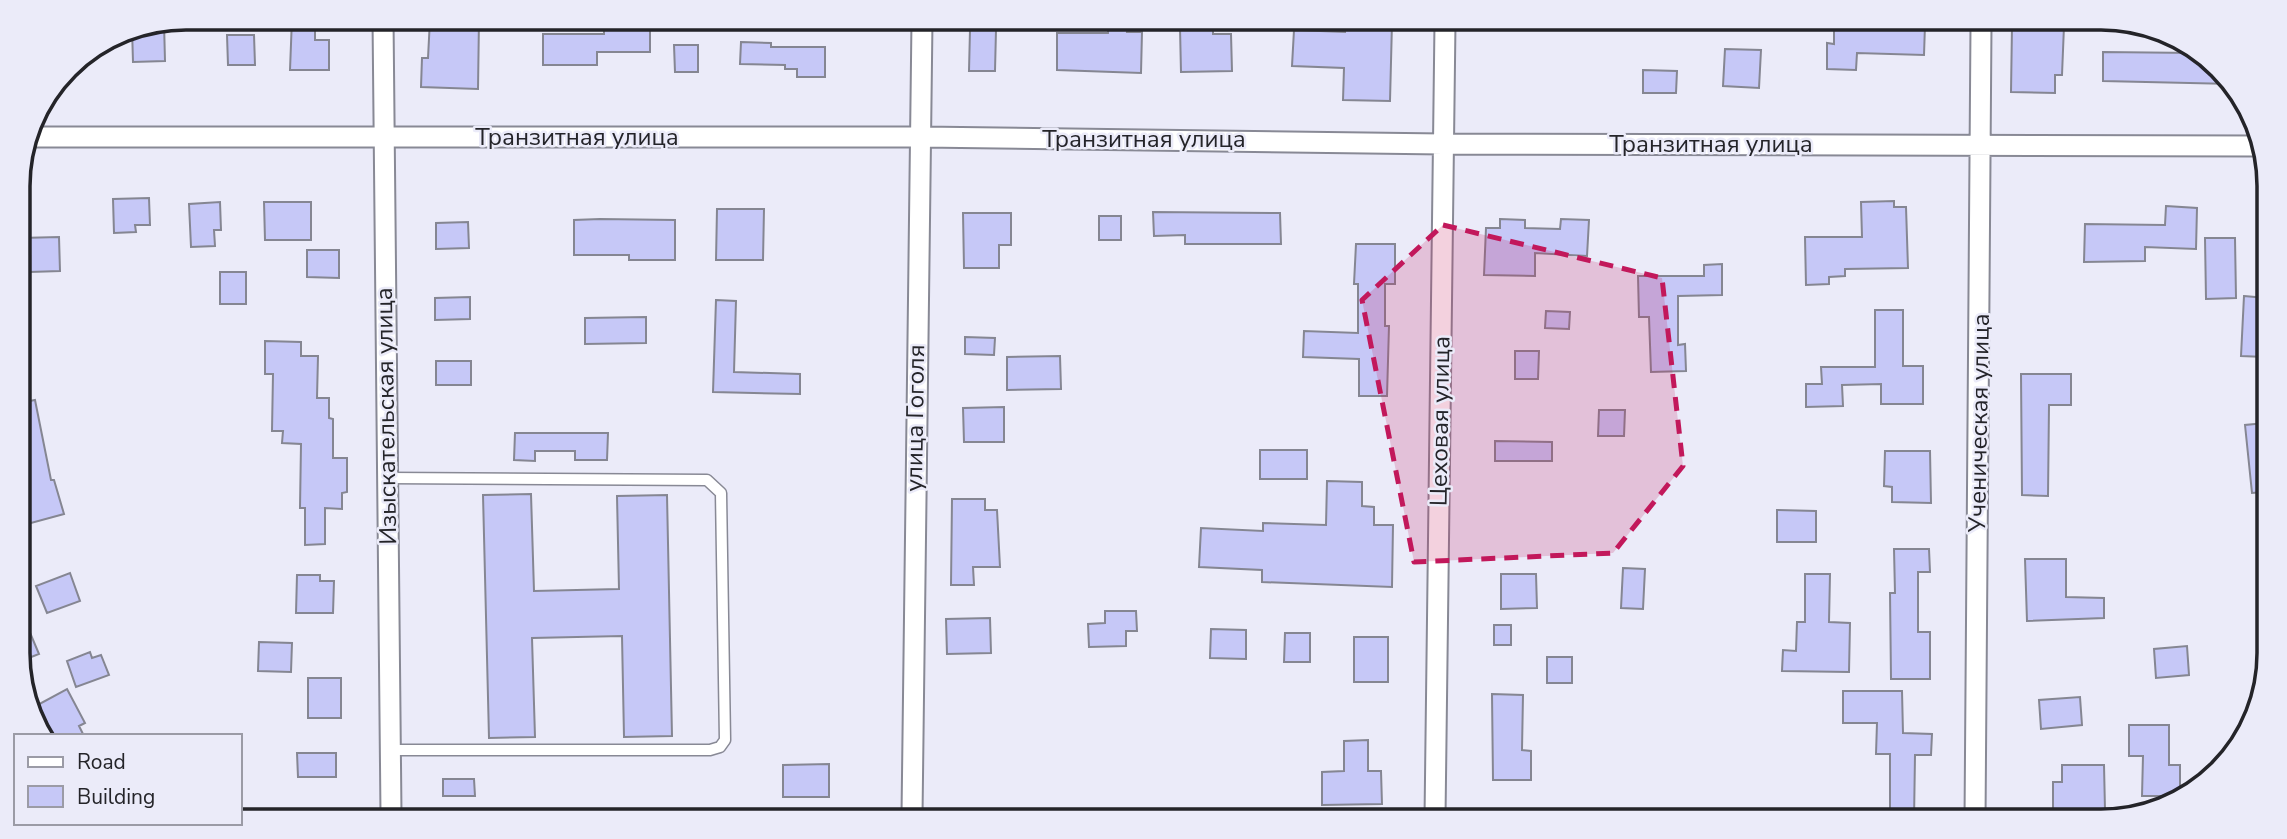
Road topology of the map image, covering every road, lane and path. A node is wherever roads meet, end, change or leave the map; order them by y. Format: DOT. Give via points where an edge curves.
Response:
graph roads {
  1 [pos="383,30"];
  2 [pos="922,30"];
  3 [pos="1445,30"];
  4 [pos="1981,30"];
  5 [pos="382,137"];
  6 [pos="923,137"];
  7 [pos="38,138"];
  8 [pos="1443,144"];
  9 [pos="1982,144"];
  10 [pos="2252,146"];
  11 [pos="387,478"];
  12 [pos="390,750"];
  13 [pos="391,809"];
  14 [pos="912,809"];
  15 [pos="1435,809"];
  16 [pos="1975,809"];
  1 -- 5 [label="street, Изыскательская улица"];
  2 -- 6 [label="street, улица Гоголя"];
  3 -- 8 [label="street, Цеховая улица"];
  4 -- 9 [label="street, Ученическая улица"];
  5 -- 6 [label="street, Транзитная улица"];
  5 -- 7 [label="street, Транзитная улица"];
  5 -- 11 [label="street, Изыскательская улица"];
  6 -- 8 [label="street, Транзитная улица"];
  6 -- 14 [label="street, улица Гоголя" via="918,182"];
  8 -- 9 [label="street, Транзитная улица"];
  8 -- 15 [label="street, Цеховая улица"];
  9 -- 10 [label="street, Транзитная улица"];
  9 -- 16 [label="street, Ученическая улица"];
  11 -- 12 [label="street, Изыскательская улица"];
  11 -- 12 [label="lane" via="707,480 716,485 721,493 725,740 710,750"];
  12 -- 13 [label="street, Изыскательская улица"];
}
